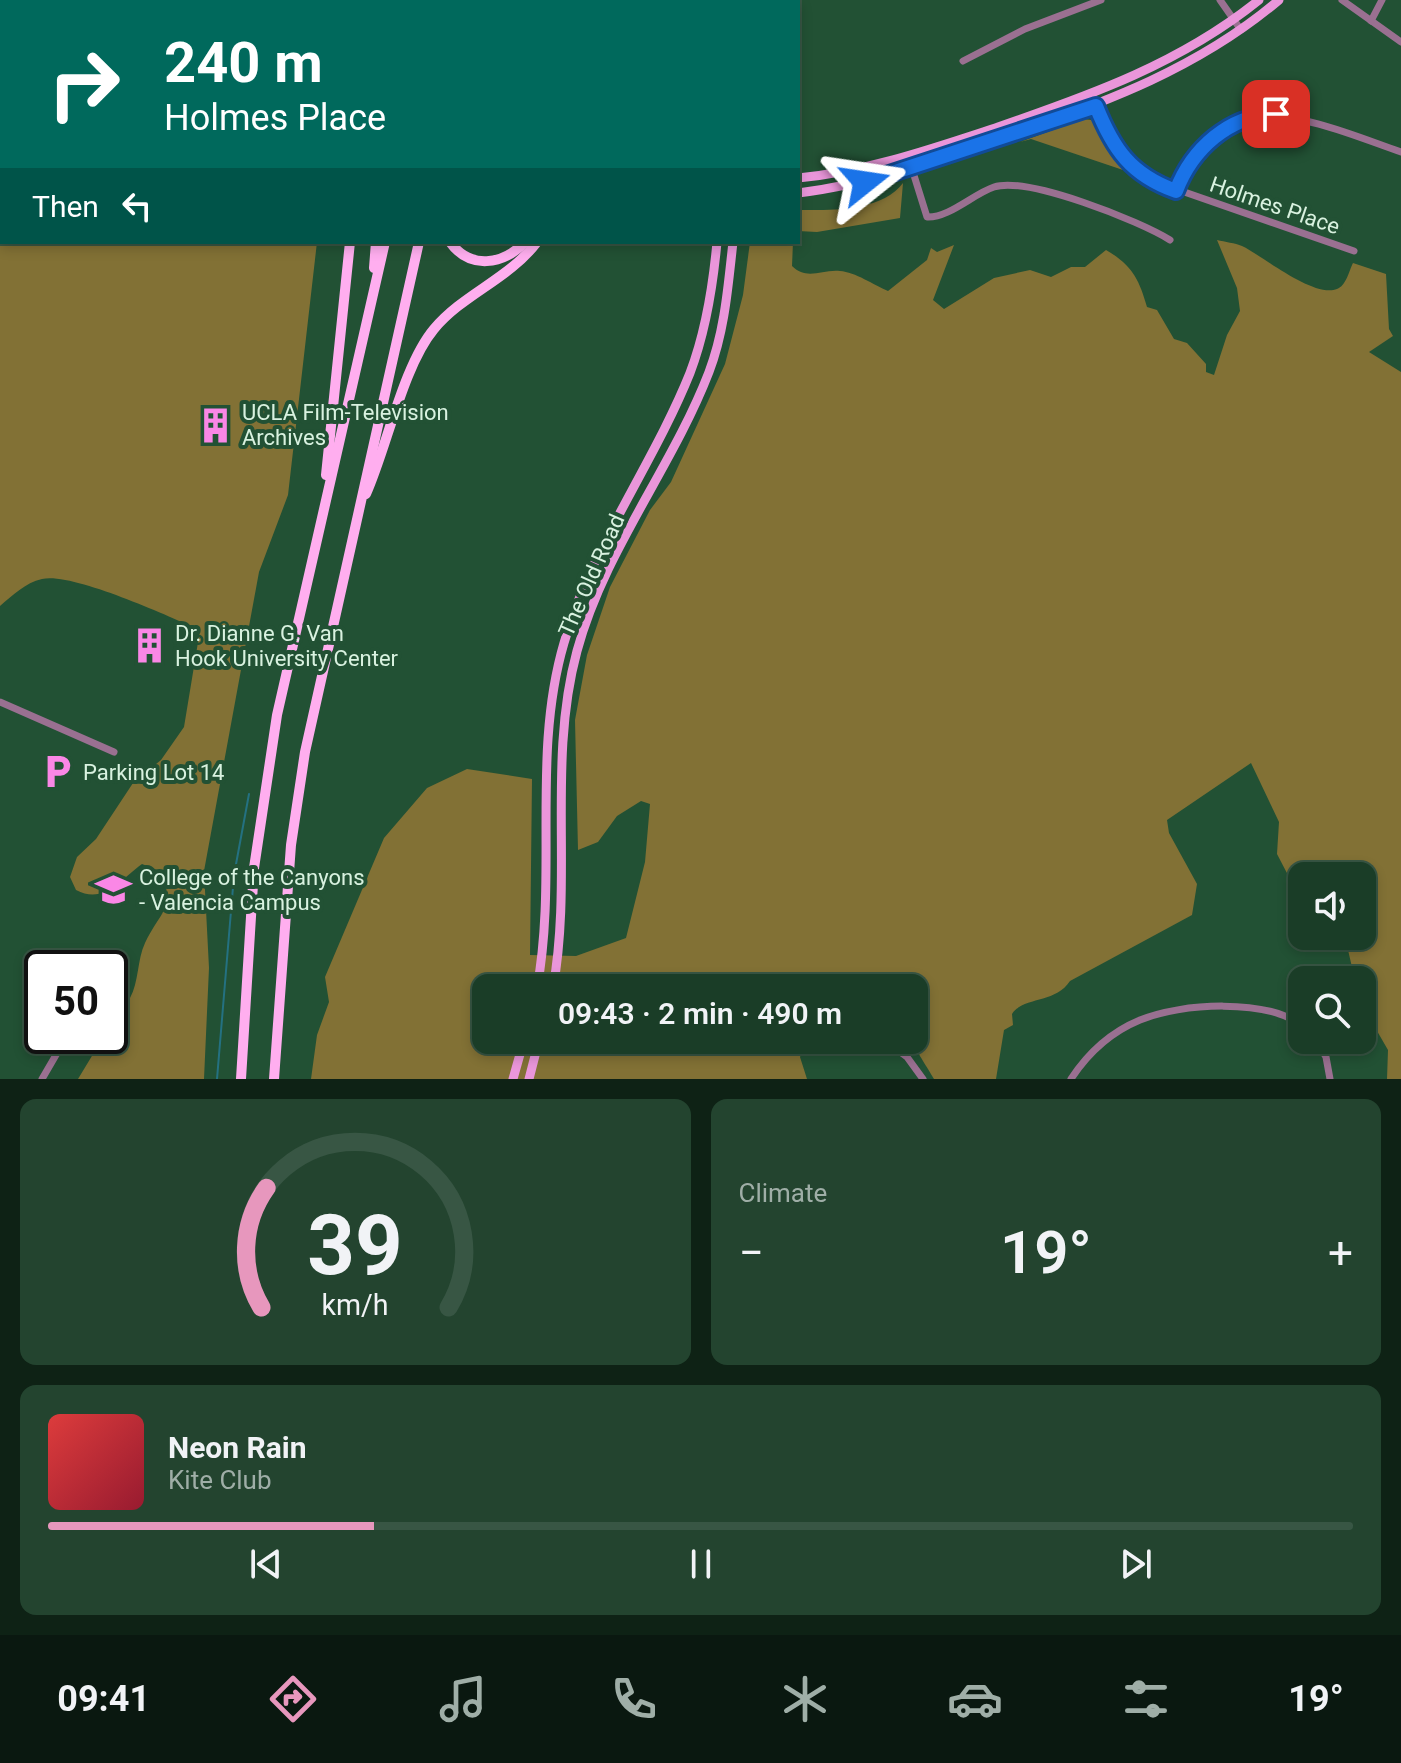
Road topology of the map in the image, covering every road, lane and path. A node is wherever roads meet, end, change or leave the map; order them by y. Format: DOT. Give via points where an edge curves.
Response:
graph roads {
  1 [pos="1101,0"];
  2 [pos="1220,0"];
  3 [pos="1259,0"];
  4 [pos="1279,0"];
  5 [pos="1342,0"];
  6 [pos="1382,0"];
  7 [pos="1233,19"];
  8 [pos="1371,21"];
  9 [pos="1241,30"];
  10 [pos="1401,42"];
  11 [pos="963,61"];
  12 [pos="1092,94"];
  13 [pos="1096,106"];
  14 [pos="1401,152"];
  15 [pos="912,169"];
  16 [pos="800,178"];
  17 [pos="1176,191"];
  18 [pos="800,193"];
  19 [pos="1170,240"];
  20 [pos="350,244"];
  21 [pos="376,244"];
  22 [pos="385,244"];
  23 [pos="419,244"];
  24 [pos="452,244"];
  25 [pos="522,244"];
  26 [pos="535,244"];
  27 [pos="717,244"];
  28 [pos="733,244"];
  29 [pos="1354,251"];
  30 [pos="372,301"];
  31 [pos="323,511"];
  32 [pos="356,518"];
  33 [pos="0,702"];
  34 [pos="114,752"];
  35 [pos="539,974"];
  36 [pos="555,974"];
  37 [pos="1288,1019"];
  38 [pos="57,1054"];
  39 [pos="520,1054"];
  40 [pos="535,1054"];
  41 [pos="903,1054"];
  42 [pos="1324,1054"];
  43 [pos="42,1079"];
  44 [pos="241,1079"];
  45 [pos="274,1079"];
  46 [pos="513,1079"];
  47 [pos="529,1079"];
  48 [pos="923,1079"];
  49 [pos="1071,1079"];
  50 [pos="1330,1079"];
  1 -- 11 [label="street" via="1025,29"];
  2 -- 7 [label="street"];
  3 -- 7 [label="main road"];
  4 -- 9 [label="main road"];
  5 -- 8 [label="street"];
  6 -- 8 [label="street"];
  7 -- 9 [label="street"];
  7 -- 12 [label="main road" via="1159,65"];
  8 -- 10 [label="street"];
  9 -- 13 [label="main road" via="1178,69"];
  12 -- 13 [label="street, Holmes Place"];
  12 -- 16 [label="main road" via="886,164"];
  13 -- 15 [label="main road"];
  13 -- 17 [label="street, Holmes Place" via="1124,160 1147,179"];
  14 -- 17 [label="street" via="1291,116 1261,114 1208,143 1189,164"];
  15 -- 18 [label="main road"];
  15 -- 19 [label="street" via="927,217 997,186 1022,185"];
  17 -- 29 [label="street, Holmes Place"];
  20 -- 31 [label="highway"];
  21 -- 30 [label="highway"];
  22 -- 30 [label="highway"];
  23 -- 32 [label="highway"];
  24 -- 25 [label="highway" via="466,257 488,262"];
  26 -- 32 [label="highway" via="522,260 453,310 427,339"];
  27 -- 35 [label="main road, The Old Road" via="709,305 691,370 582,591 557,670 548,746 547,914"];
  28 -- 36 [label="main road, The Old Road" via="725,315 709,372 605,575 571,673 562,752 562,915"];
  30 -- 31 [label="highway"];
  31 -- 44 [label="highway" via="262,800"];
  32 -- 45 [label="highway" via="296,809"];
  33 -- 34 [label="street"];
  37 -- 49 [label="street" via="1240,1006 1156,1014 1105,1040"];
  38 -- 43 [label="street"];
  39 -- 46 [label="main road"];
  40 -- 47 [label="main road"];
  41 -- 48 [label="street"];
  42 -- 50 [label="street"];
}
